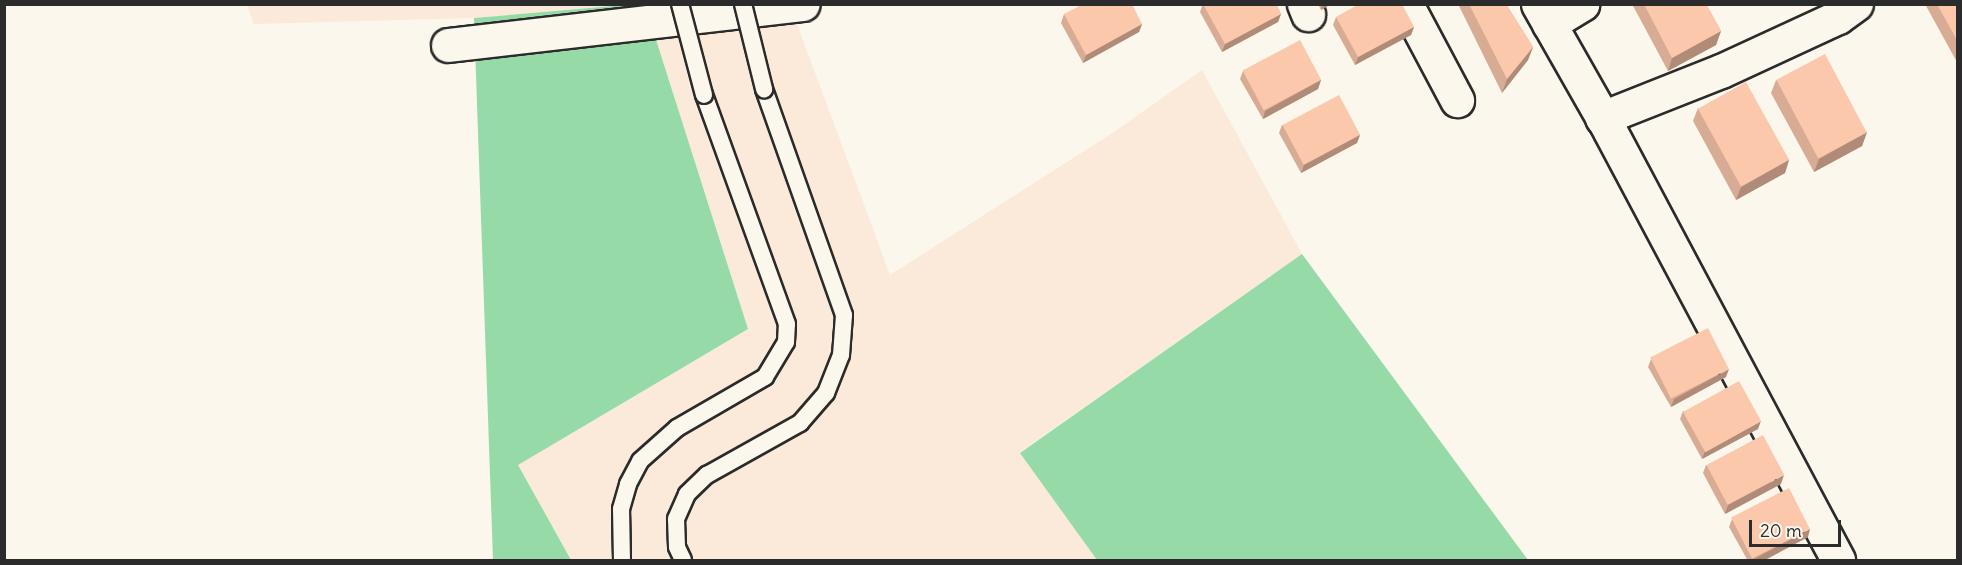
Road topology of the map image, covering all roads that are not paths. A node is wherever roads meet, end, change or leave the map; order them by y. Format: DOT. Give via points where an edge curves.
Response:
graph roads {
  1 [pos="680,4"];
  2 [pos="743,4"];
  3 [pos="803,4"];
  4 [pos="1406,4"];
  5 [pos="1582,4"];
  6 [pos="1856,4"];
  7 [pos="1543,14"];
  8 [pos="448,45"];
  9 [pos="1457,100"];
  10 [pos="1602,118"];
  11 [pos="622,561"];
  12 [pos="683,561"];
  13 [pos="1838,561"];
  1 -- 11 [label="lane, bridge" via="704,95 787,324 786,342 765,377 677,428 640,461 627,484 621,509"];
  2 -- 12 [label="lane, bridge" via="764,89 844,315 841,355 825,393 800,423 707,475 687,494 676,519 677,547"];
  3 -- 8 [label="street"];
  4 -- 9 [label="street"];
  5 -- 7 [label="street"];
  6 -- 10 [label="street" via="1838,17 1721,71"];
  7 -- 10 [label="street"];
  10 -- 13 [label="street"];
}
